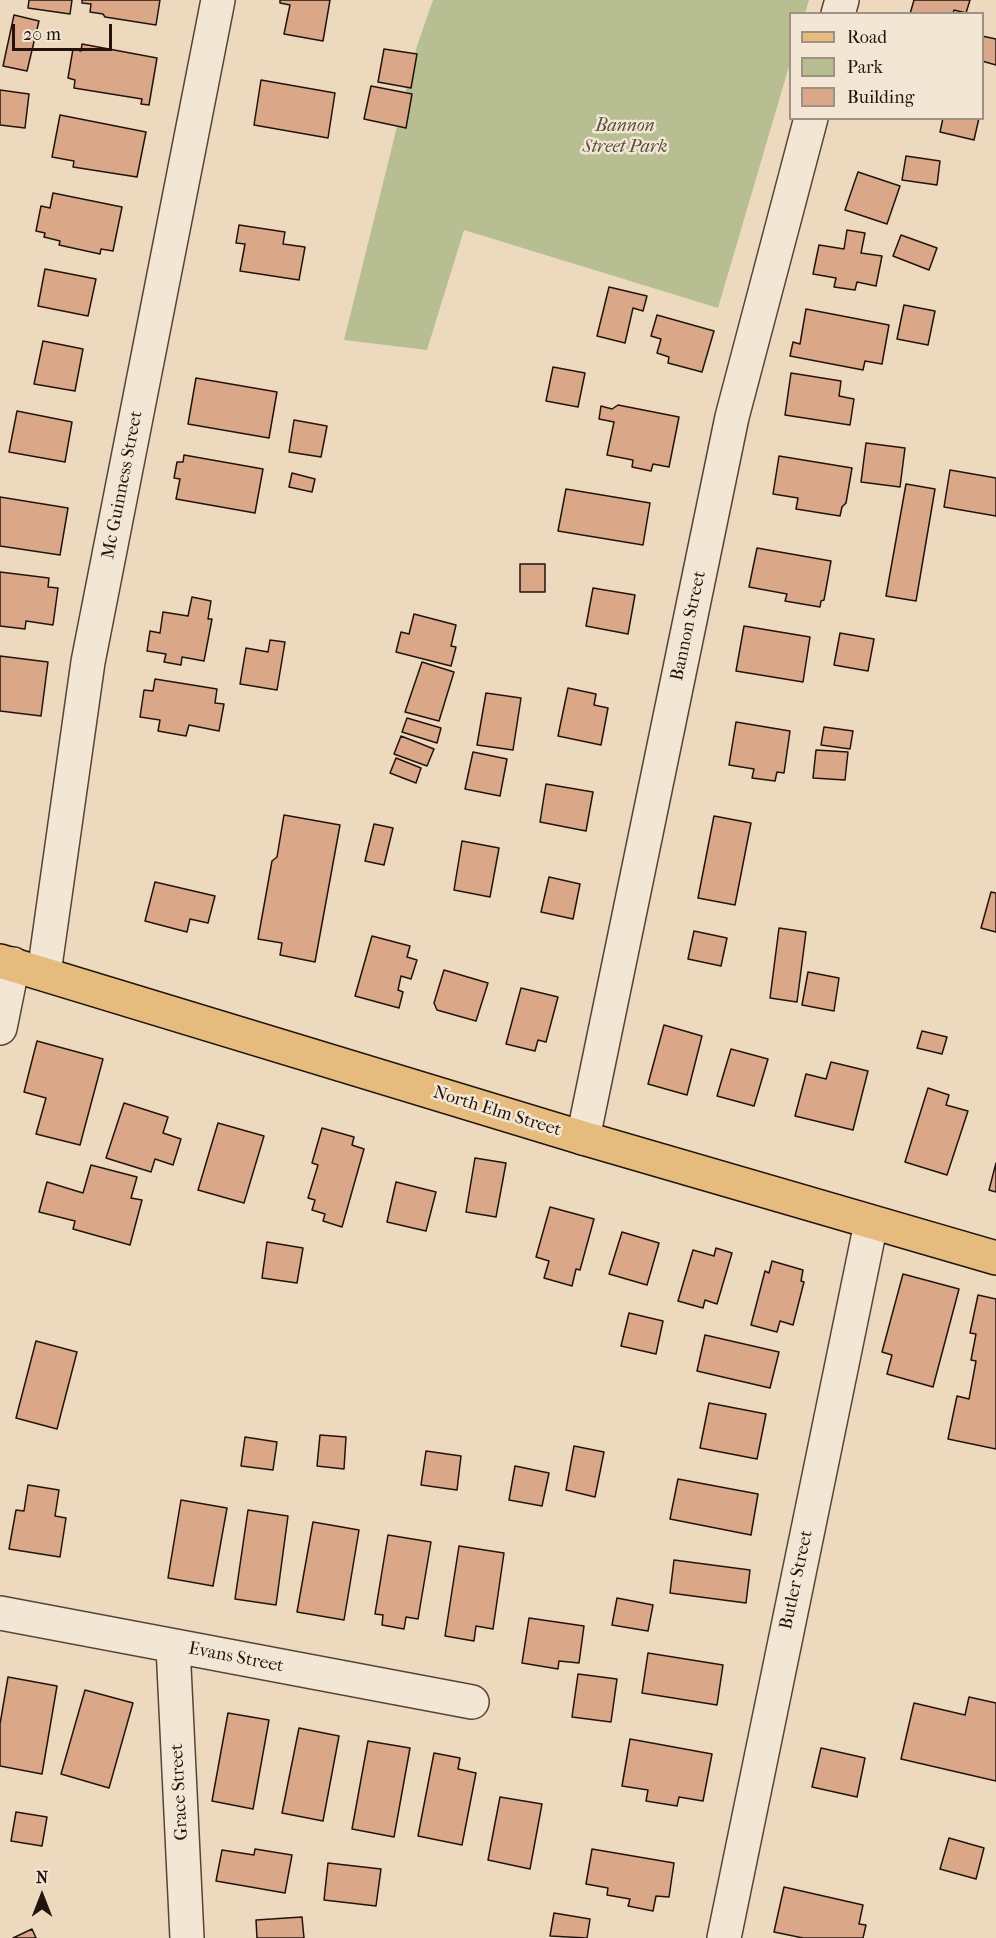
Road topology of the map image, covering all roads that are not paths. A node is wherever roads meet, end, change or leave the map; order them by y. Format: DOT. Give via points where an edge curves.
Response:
graph roads {
  1 [pos="218,0"];
  2 [pos="810,120"];
  3 [pos="6,963"];
  4 [pos="44,973"];
  5 [pos="0,1028"];
  6 [pos="583,1138"];
  7 [pos="871,1223"];
  8 [pos="996,1258"];
  9 [pos="0,1613"];
  10 [pos="173,1646"];
  11 [pos="472,1702"];
  12 [pos="187,1938"];
  13 [pos="724,1938"];
  1 -- 4 [label="street, Mc Guinness Street" via="88,662"];
  2 -- 6 [label="street, Bannon Street" via="732,417"];
  3 -- 4 [label="main road, North Elm Street"];
  3 -- 5 [label="street"];
  4 -- 6 [label="main road, North Elm Street"];
  6 -- 7 [label="main road, North Elm Street"];
  7 -- 8 [label="main road, North Elm Street"];
  7 -- 13 [label="street, Butler Street"];
  9 -- 10 [label="street, Evans Street"];
  10 -- 11 [label="street, Evans Street"];
  10 -- 12 [label="street, Grace Street"];
}
